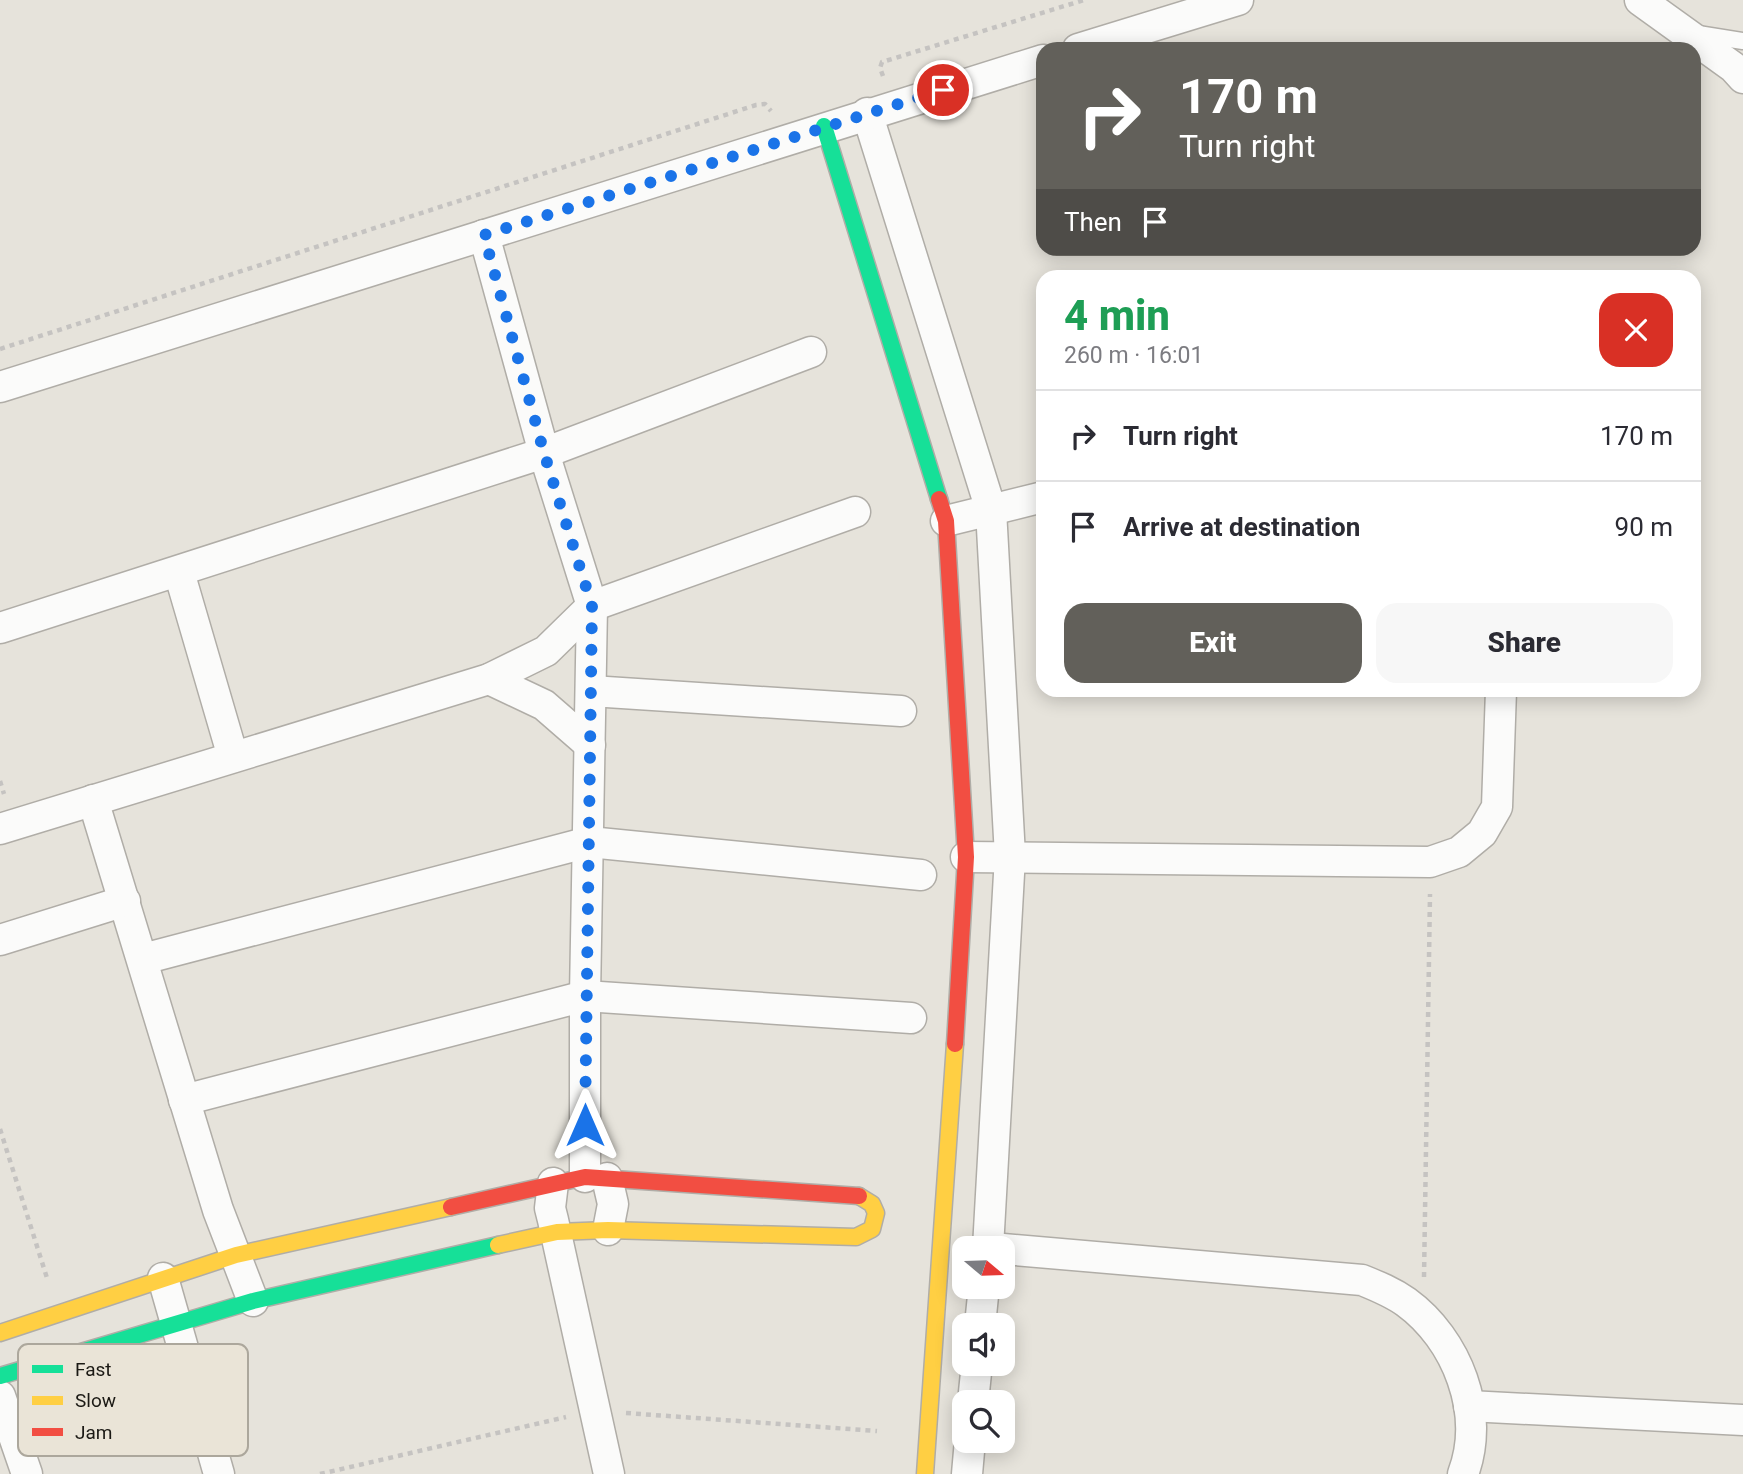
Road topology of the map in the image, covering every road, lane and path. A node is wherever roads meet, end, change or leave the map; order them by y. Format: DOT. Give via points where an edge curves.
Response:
graph roads {
  1 [pos="1238,0"];
  2 [pos="1640,0"];
  3 [pos="1685,32"];
  4 [pos="1743,41"];
  5 [pos="1101,42"];
  6 [pos="1699,42"];
  7 [pos="1701,44"];
  8 [pos="1036,62"];
  9 [pos="1743,78"];
  10 [pos="867,113"];
  11 [pos="824,127"];
  12 [pos="484,235"];
  13 [pos="811,352"];
  14 [pos="0,387"];
  15 [pos="544,453"];
  16 [pos="1036,499"];
  17 [pos="991,510"];
  18 [pos="855,512"];
  19 [pos="946,520"];
  20 [pos="179,572"];
  21 [pos="592,606"];
  22 [pos="0,628"];
  23 [pos="489,679"];
  24 [pos="591,691"];
  25 [pos="1501,697"];
  26 [pos="901,711"];
  27 [pos="590,745"];
  28 [pos="233,757"];
  29 [pos="93,800"];
  30 [pos="0,829"];
  31 [pos="589,842"];
  32 [pos="1010,856"];
  33 [pos="966,857"];
  34 [pos="1430,862"];
  35 [pos="921,875"];
  36 [pos="125,901"];
  37 [pos="0,940"];
  38 [pos="143,959"];
  39 [pos="585,996"];
  40 [pos="911,1018"];
  41 [pos="184,1100"];
  42 [pos="0,1129"];
  43 [pos="596,1177"];
  44 [pos="553,1182"];
  45 [pos="608,1230"];
  46 [pos="557,1232"];
  47 [pos="988,1236"];
  48 [pos="943,1245"];
  49 [pos="952,1246"];
  50 [pos="1015,1250"];
  51 [pos="236,1255"];
  52 [pos="163,1279"];
  53 [pos="253,1301"];
  54 [pos="59,1314"];
  55 [pos="1423,1316"];
  56 [pos="177,1324"];
  57 [pos="0,1333"];
  58 [pos="109,1344"];
  59 [pos="183,1344"];
  60 [pos="18,1371"];
  61 [pos="0,1376"];
  62 [pos="0,1396"];
  63 [pos="1469,1406"];
  64 [pos="1743,1419"];
  65 [pos="18,1448"];
  66 [pos="969,1453"];
  67 [pos="21,1456"];
  68 [pos="214,1456"];
  69 [pos="27,1474"];
  70 [pos="219,1474"];
  71 [pos="609,1474"];
  72 [pos="925,1474"];
  73 [pos="967,1474"];
  74 [pos="1463,1474"];
  1 -- 5 [label="street"];
  2 -- 3 [label="street"];
  3 -- 4 [label="lane"];
  3 -- 6 [label="street"];
  7 -- 9 [label="street"];
  8 -- 10 [label="street"];
  10 -- 11 [label="street"];
  10 -- 17 [label="street"];
  11 -- 12 [label="street"];
  11 -- 19 [label="street"];
  12 -- 14 [label="street"];
  12 -- 15 [label="street"];
  13 -- 15 [label="street"];
  15 -- 20 [label="street"];
  15 -- 21 [label="street"];
  16 -- 17 [label="street"];
  17 -- 19 [label="street"];
  17 -- 32 [label="street"];
  18 -- 21 [label="street"];
  19 -- 33 [label="street"];
  20 -- 22 [label="street"];
  20 -- 28 [label="street"];
  21 -- 23 [label="street" via="546,650"];
  21 -- 24 [label="street"];
  23 -- 27 [label="street" via="544,705"];
  23 -- 28 [label="street"];
  24 -- 26 [label="street"];
  24 -- 27 [label="street"];
  25 -- 34 [label="street" via="1497,807 1482,833 1459,852"];
  27 -- 31 [label="street"];
  28 -- 29 [label="street"];
  29 -- 30 [label="street"];
  29 -- 36 [label="street"];
  31 -- 35 [label="street"];
  31 -- 38 [label="street"];
  31 -- 39 [label="street"];
  32 -- 33 [label="street"];
  32 -- 34 [label="street"];
  32 -- 47 [label="street"];
  33 -- 48 [label="street"];
  34 -- 55 [label="path"];
  36 -- 37 [label="street"];
  36 -- 38 [label="street"];
  38 -- 41 [label="street"];
  39 -- 40 [label="street"];
  39 -- 41 [label="street"];
  39 -- 43 [label="street"];
  41 -- 51 [label="street"];
  42 -- 54 [label="path"];
  43 -- 44 [label="street"];
  43 -- 45 [label="street" via="613,1204"];
  43 -- 45 [label="street" via="857,1195 873,1204 877,1212 872,1229 856,1237"];
  44 -- 46 [label="street" via="550,1208"];
  44 -- 51 [label="street"];
  45 -- 46 [label="street"];
  46 -- 53 [label="street"];
  46 -- 71 [label="street"];
  48 -- 49 [label="street"];
  48 -- 72 [label="street"];
  50 -- 55 [label="street" via="1362,1280 1405,1301"];
  51 -- 52 [label="street"];
  51 -- 53 [label="street"];
  52 -- 54 [label="street"];
  52 -- 56 [label="street"];
  53 -- 56 [label="street"];
  54 -- 57 [label="street"];
  55 -- 63 [label="street" via="1446,1342 1461,1373"];
  56 -- 58 [label="street"];
  56 -- 59 [label="street"];
  60 -- 61 [label="street"];
  62 -- 65 [label="street"];
  63 -- 64 [label="street"];
  63 -- 74 [label="street" via="1470,1438"];
  66 -- 73 [label="street"];
  67 -- 69 [label="street"];
  68 -- 70 [label="street"];
}
